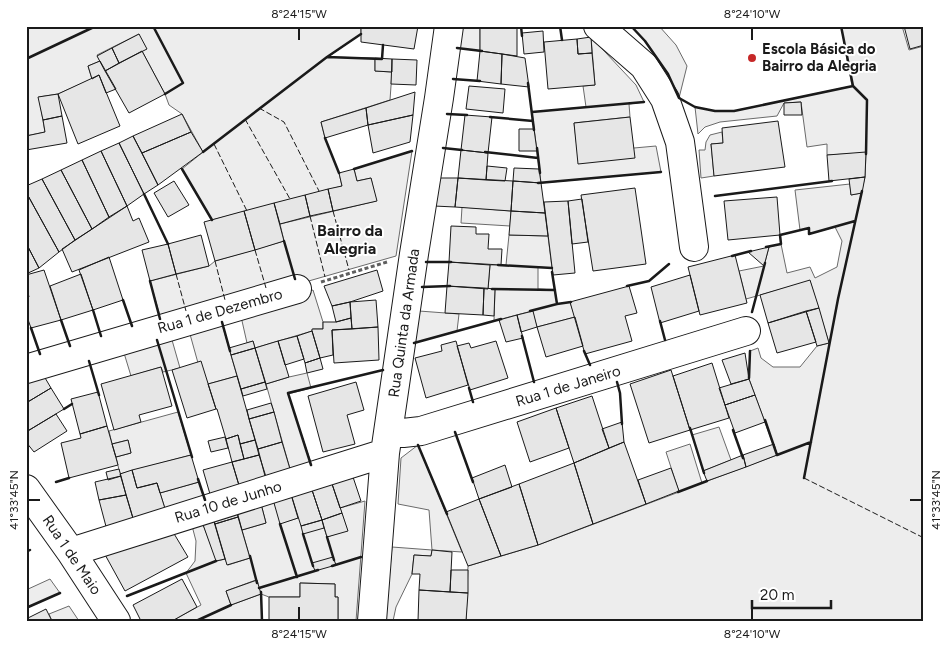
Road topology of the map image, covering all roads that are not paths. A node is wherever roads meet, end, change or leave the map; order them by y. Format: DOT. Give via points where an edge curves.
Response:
graph roads {
  1 [pos="449,26"];
  2 [pos="598,26"];
  3 [pos="694,247"];
  4 [pos="297,289"];
  5 [pos="746,331"];
  6 [pos="26,369"];
  7 [pos="387,442"];
  8 [pos="26,489"];
  9 [pos="71,552"];
  10 [pos="116,621"];
  11 [pos="372,621"];
  1 -- 7 [label="street, Rua Quinta da Armada"];
  2 -- 3 [label="street" via="644,66 665,99 680,142"];
  4 -- 6 [label="street, Rua 1 de Dezembro"];
  5 -- 7 [label="street, Rua 1 de Janeiro" via="421,431 403,433"];
  7 -- 9 [label="street, Rua 10 de Junho"];
  7 -- 11 [label="street, Rua Quinta da Armada"];
  8 -- 9 [label="street, Rua 1 de Maio"];
  9 -- 10 [label="street, Rua 1 de Maio"];
}
